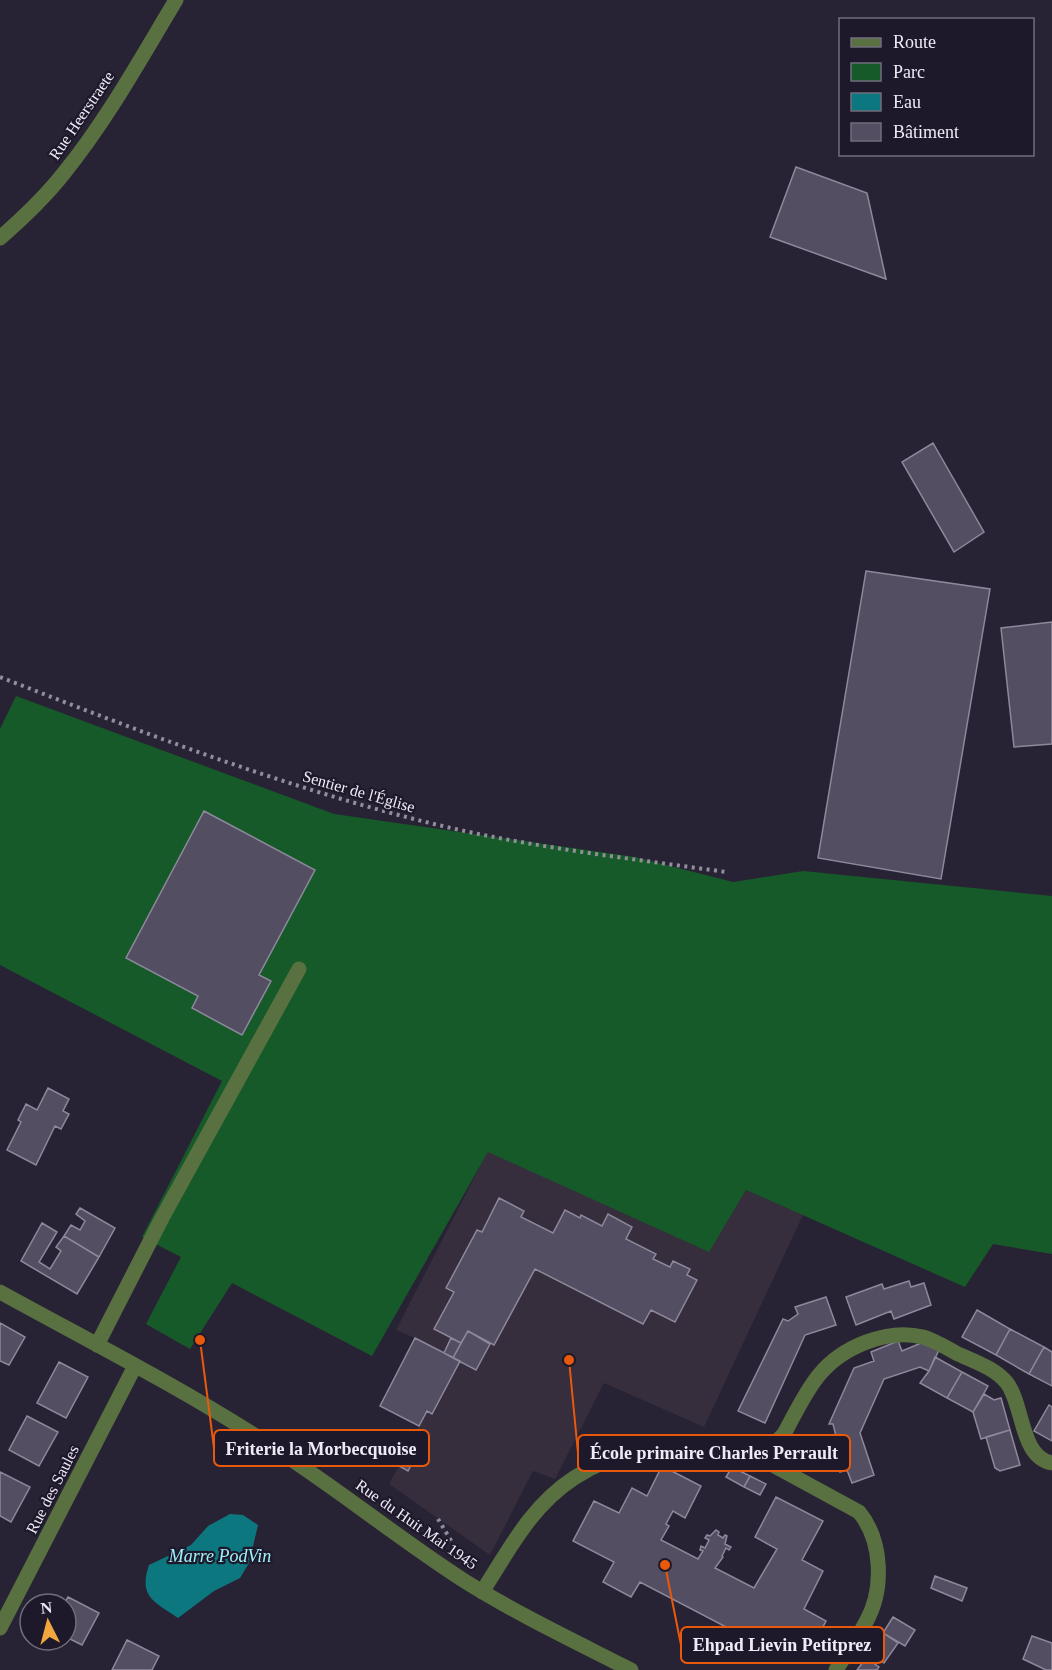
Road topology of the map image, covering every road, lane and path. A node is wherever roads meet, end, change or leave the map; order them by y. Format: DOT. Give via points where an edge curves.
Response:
graph roads {
  1 [pos="176,0"];
  2 [pos="0,238"];
  3 [pos="0,677"];
  4 [pos="726,872"];
  5 [pos="299,969"];
  6 [pos="0,1292"];
  7 [pos="97,1345"];
  8 [pos="135,1366"];
  9 [pos="759,1448"];
  10 [pos="1052,1463"];
  11 [pos="482,1592"];
  12 [pos="0,1628"];
  13 [pos="631,1670"];
  14 [pos="836,1670"];
  1 -- 2 [label="street, Rue Heerstraete" via="81,150 51,189"];
  3 -- 4 [label="path, Sentier de l'Église" via="264,775 429,823 526,843"];
  5 -- 7 [label="street"];
  6 -- 7 [label="street, Rue du Huit Mai 1945"];
  7 -- 8 [label="street, Rue du Huit Mai 1945"];
  8 -- 11 [label="street, Rue du Huit Mai 1945" via="287,1455"];
  8 -- 12 [label="street, Rue des Saules"];
  9 -- 10 [label="street" via="778,1441 811,1386 837,1357 874,1340 912,1336 931,1340 999,1375 1011,1389 1032,1450 1040,1459"];
  9 -- 11 [label="street" via="647,1449 592,1468 539,1506"];
  9 -- 14 [label="street" via="769,1463 859,1512 875,1539 878,1558 873,1606"];
  11 -- 13 [label="street, Rue du Huit Mai 1945"];
}
